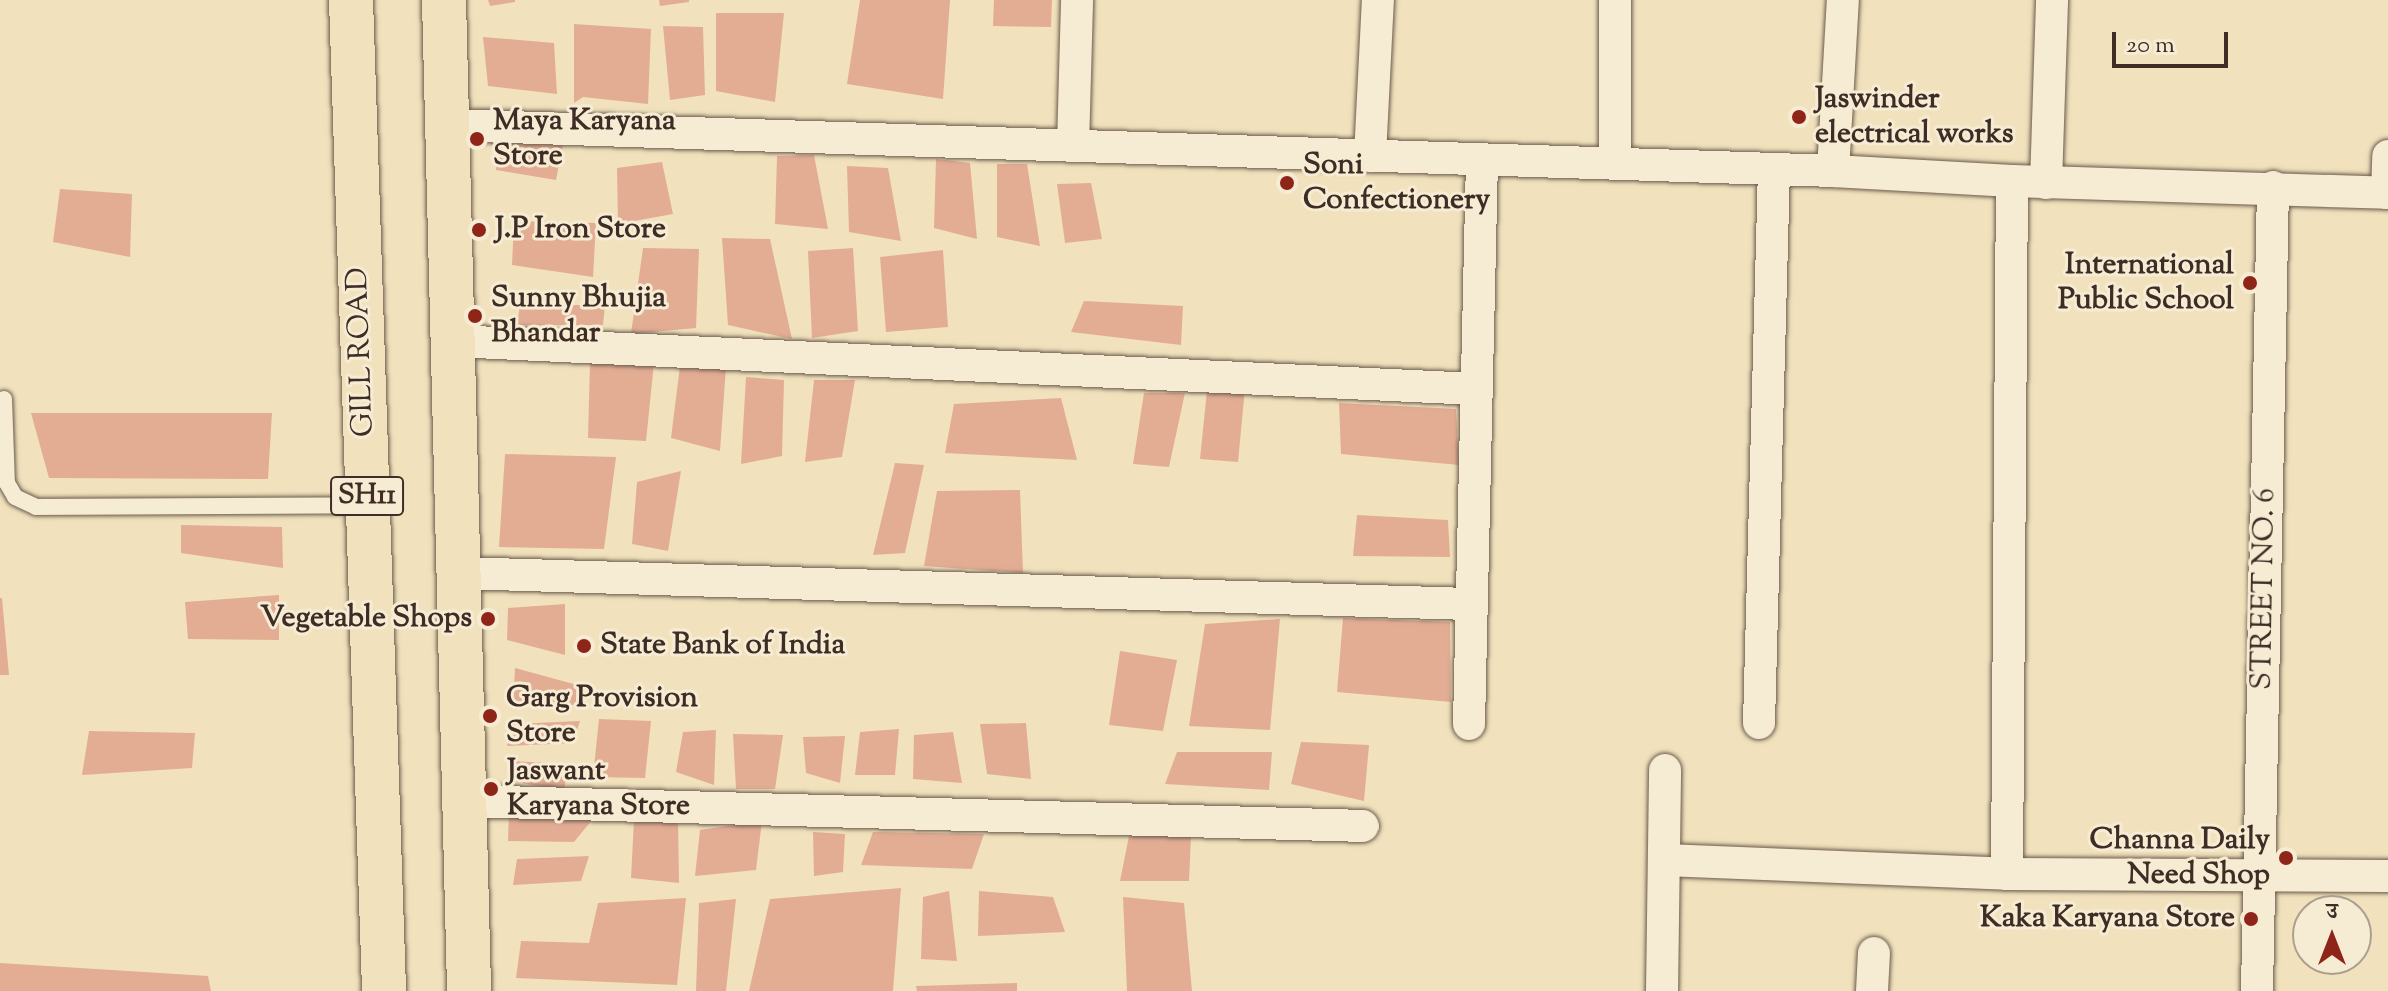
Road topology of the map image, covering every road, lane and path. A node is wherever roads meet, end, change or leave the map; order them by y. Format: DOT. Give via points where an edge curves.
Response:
graph roads {
  1 [pos="351,0"];
  2 [pos="444,0"];
  3 [pos="1077,0"];
  4 [pos="1378,0"];
  5 [pos="1615,0"];
  6 [pos="1843,0"];
  7 [pos="2052,0"];
  8 [pos="448,125"];
  9 [pos="1073,146"];
  10 [pos="1370,156"];
  11 [pos="2388,156"];
  12 [pos="1482,160"];
  13 [pos="1615,164"];
  14 [pos="1774,170"];
  15 [pos="1833,171"];
  16 [pos="2012,181"];
  17 [pos="2046,183"];
  18 [pos="2273,187"];
  19 [pos="2387,193"];
  20 [pos="454,341"];
  21 [pos="1476,389"];
  22 [pos="4,399"];
  23 [pos="368,505"];
  24 [pos="460,573"];
  25 [pos="1470,604"];
  26 [pos="1759,723"];
  27 [pos="1469,724"];
  28 [pos="1665,770"];
  29 [pos="465,801"];
  30 [pos="1363,826"];
  31 [pos="1665,860"];
  32 [pos="2007,874"];
  33 [pos="2388,876"];
  34 [pos="2260,877"];
  35 [pos="1874,953"];
  36 [pos="384,991"];
  37 [pos="469,991"];
  38 [pos="1662,991"];
  39 [pos="1872,991"];
  40 [pos="2257,991"];
  1 -- 23 [label="main road, GILL ROAD / SH11"];
  2 -- 8 [label="main road"];
  3 -- 9 [label="street"];
  4 -- 10 [label="street"];
  5 -- 13 [label="street"];
  6 -- 15 [label="street"];
  7 -- 17 [label="street"];
  8 -- 9 [label="street"];
  8 -- 20 [label="main road"];
  9 -- 10 [label="street"];
  10 -- 12 [label="street"];
  11 -- 19 [label="street"];
  12 -- 13 [label="street"];
  12 -- 21 [label="street"];
  13 -- 14 [label="street"];
  14 -- 15 [label="street"];
  14 -- 26 [label="street"];
  15 -- 16 [label="street"];
  16 -- 17 [label="street"];
  16 -- 32 [label="street"];
  17 -- 18 [label="street"];
  18 -- 19 [label="street"];
  18 -- 34 [label="street, STREET NO. 6"];
  20 -- 21 [label="street"];
  20 -- 24 [label="main road"];
  21 -- 25 [label="street"];
  22 -- 23 [label="lane" via="7,483 15,497 36,507"];
  23 -- 36 [label="main road, GILL ROAD / SH11"];
  24 -- 25 [label="street"];
  24 -- 29 [label="main road"];
  25 -- 27 [label="street"];
  28 -- 31 [label="street"];
  29 -- 30 [label="street"];
  29 -- 37 [label="main road"];
  31 -- 32 [label="street"];
  31 -- 38 [label="street"];
  32 -- 34 [label="street"];
  33 -- 34 [label="street"];
  34 -- 40 [label="street, STREET NO. 6"];
  35 -- 39 [label="street"];
}
